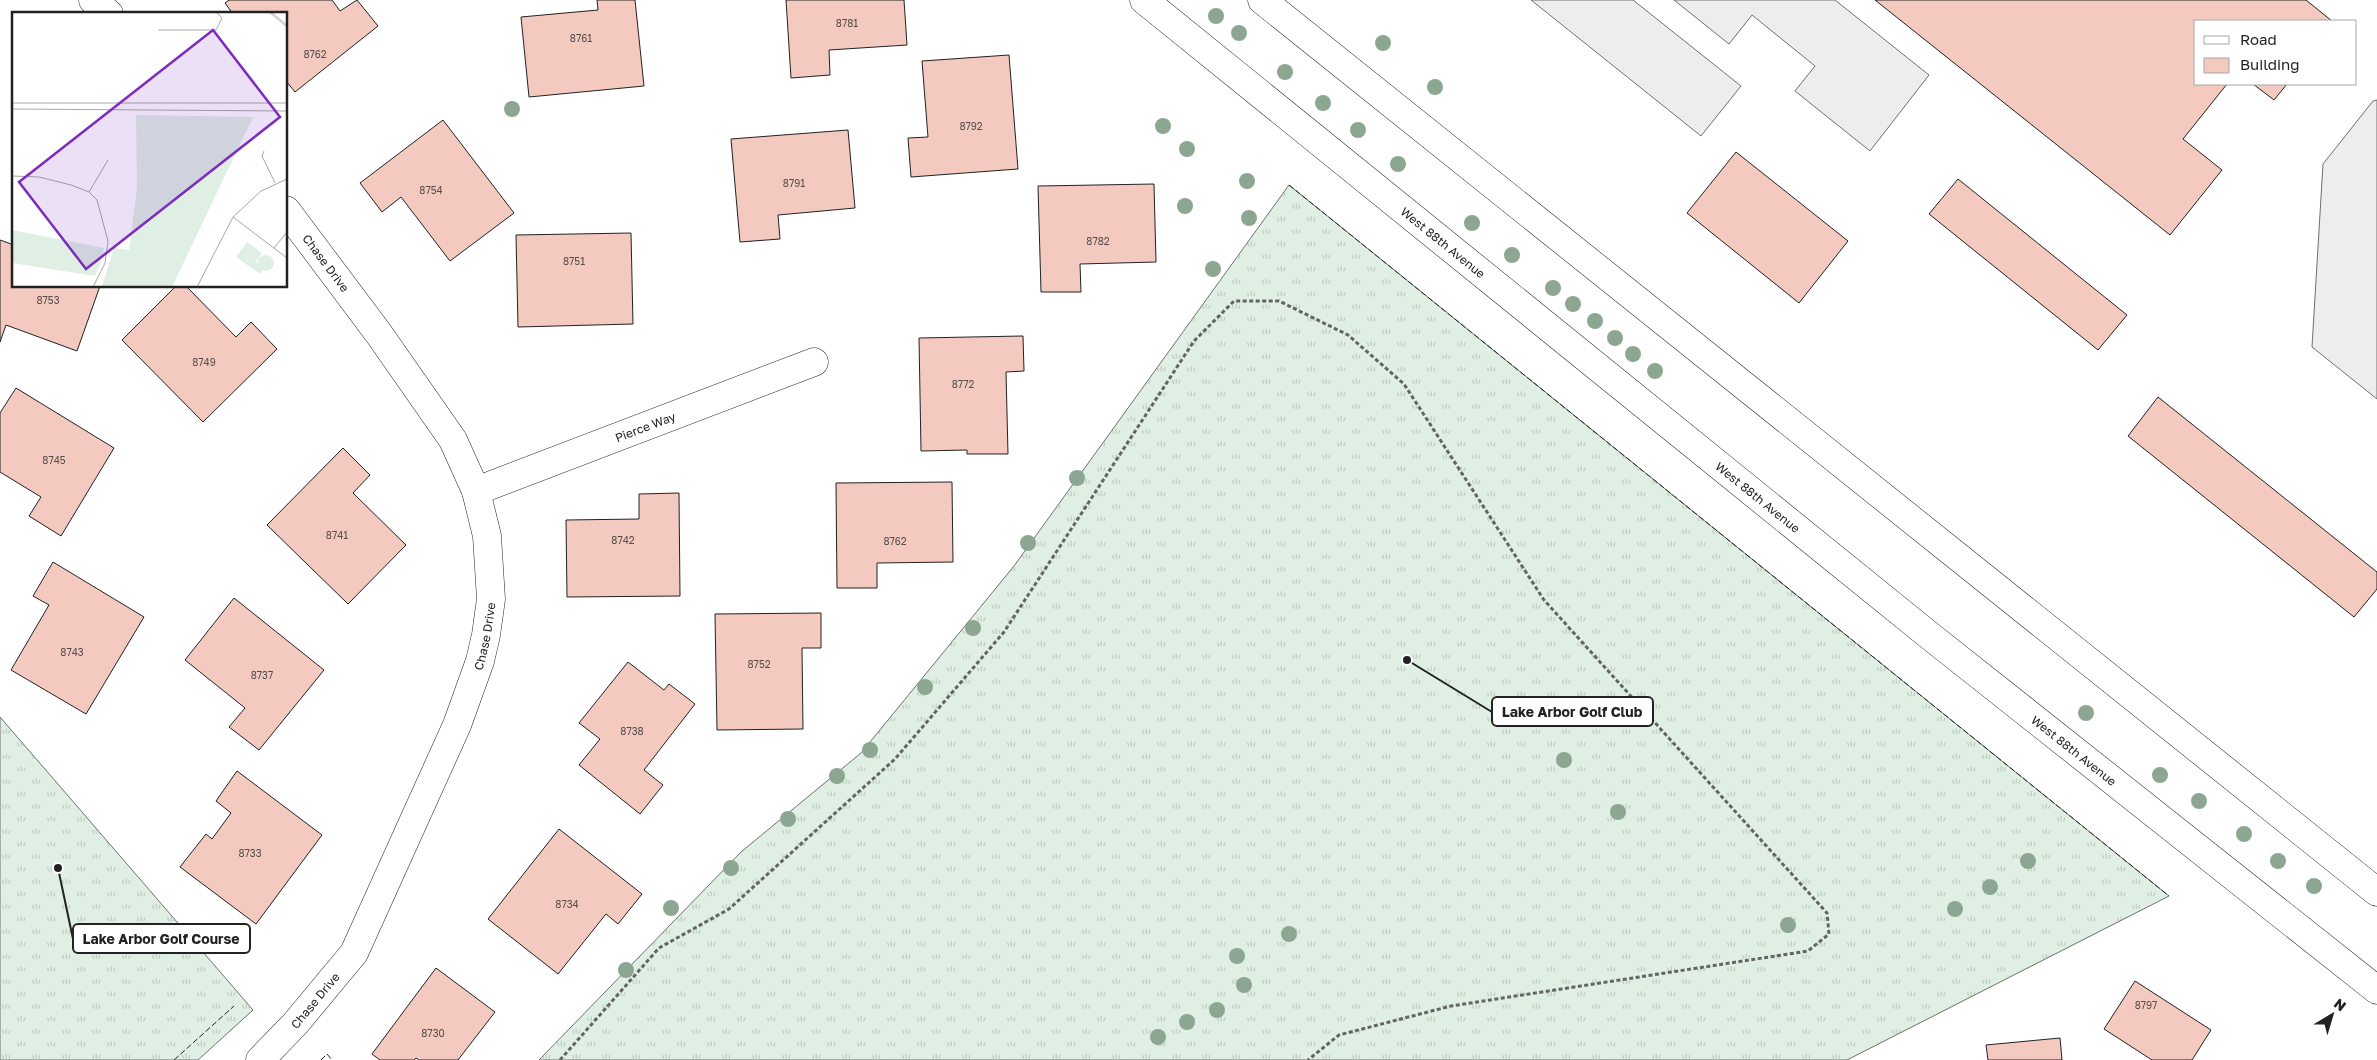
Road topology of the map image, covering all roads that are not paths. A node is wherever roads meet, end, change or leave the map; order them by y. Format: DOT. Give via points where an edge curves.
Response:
graph roads {
  1 [pos="94,0"];
  2 [pos="1144,0"];
  3 [pos="1262,0"];
  4 [pos="107,12"];
  5 [pos="288,213"];
  6 [pos="814,362"];
  7 [pos="476,491"];
  8 [pos="2377,892"];
  9 [pos="2377,990"];
  10 [pos="260,1060"];
  1 -- 4 [label="main road"];
  2 -- 9 [label="main road, West 88th Avenue" via="1930,636"];
  3 -- 8 [label="main road"];
  5 -- 7 [label="main road, Chase Drive" via="453,440"];
  6 -- 7 [label="main road, Pierce Way"];
  7 -- 10 [label="main road, Chase Drive" via="487,536 491,599 480,661 457,725 354,953 295,1024"];
}
